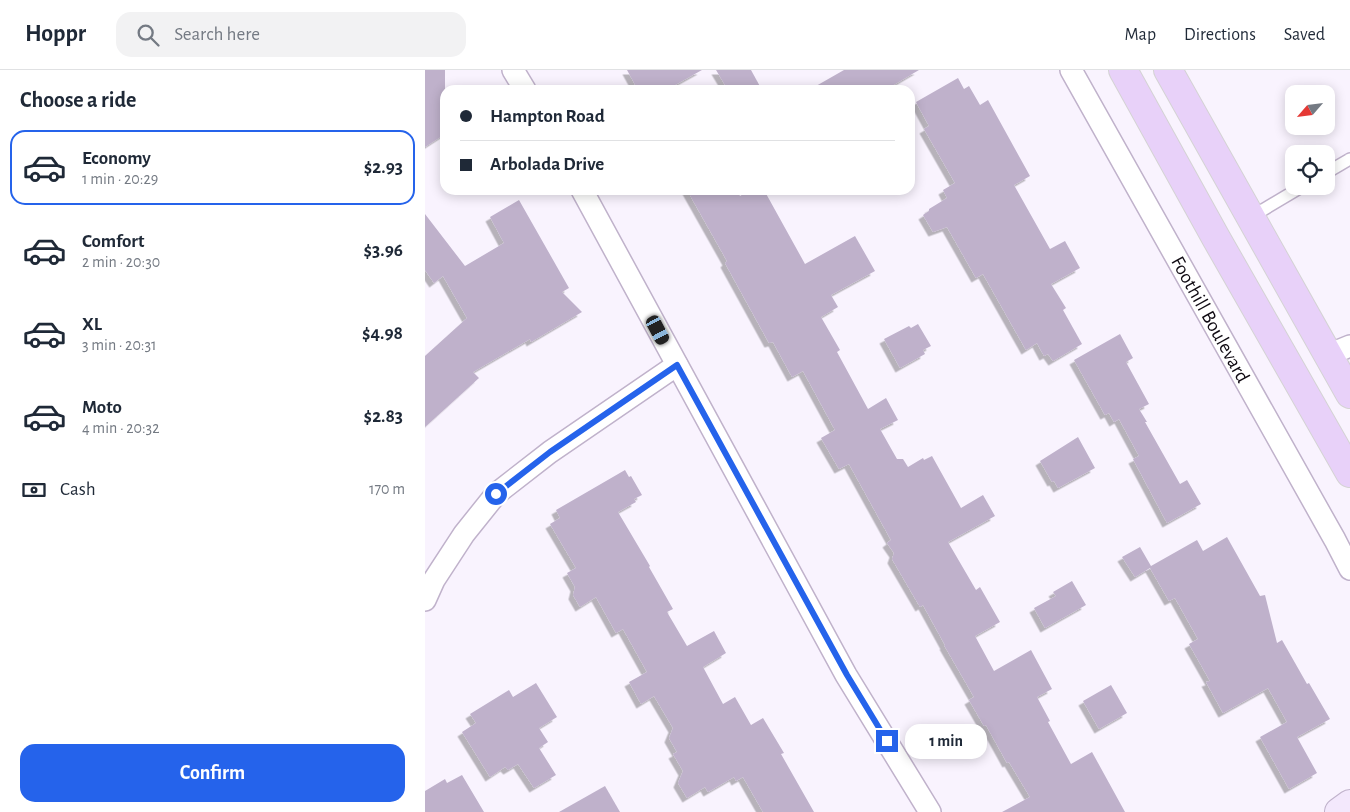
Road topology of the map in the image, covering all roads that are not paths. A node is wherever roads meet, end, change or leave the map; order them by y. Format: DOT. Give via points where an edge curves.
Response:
graph roads {
  1 [pos="513,70"];
  2 [pos="1071,70"];
  3 [pos="1123,70"];
  4 [pos="1168,70"];
  5 [pos="522,85"];
  6 [pos="1350,159"];
  7 [pos="1335,168"];
  8 [pos="585,195"];
  9 [pos="1288,195"];
  10 [pos="1251,217"];
  11 [pos="1216,238"];
  12 [pos="1339,351"];
  13 [pos="677,365"];
  14 [pos="1350,394"];
  15 [pos="1350,473"];
  16 [pos="1350,569"];
  17 [pos="425,600"];
  18 [pos="1350,804"];
  19 [pos="930,812"];
  20 [pos="1339,812"];
  1 -- 5 [label="street"];
  2 -- 16 [label="street, Foothill Boulevard"];
  3 -- 11 [label="main road"];
  4 -- 10 [label="main road"];
  6 -- 7 [label="lane"];
  8 -- 13 [label="street"];
  9 -- 10 [label="lane"];
  10 -- 11 [label="main road"];
  10 -- 12 [label="main road"];
  11 -- 15 [label="main road"];
  12 -- 14 [label="main road"];
  13 -- 17 [label="street" via="550,452 496,494 459,542"];
  13 -- 19 [label="street" via="847,675"];
  18 -- 20 [label="street"];
}
